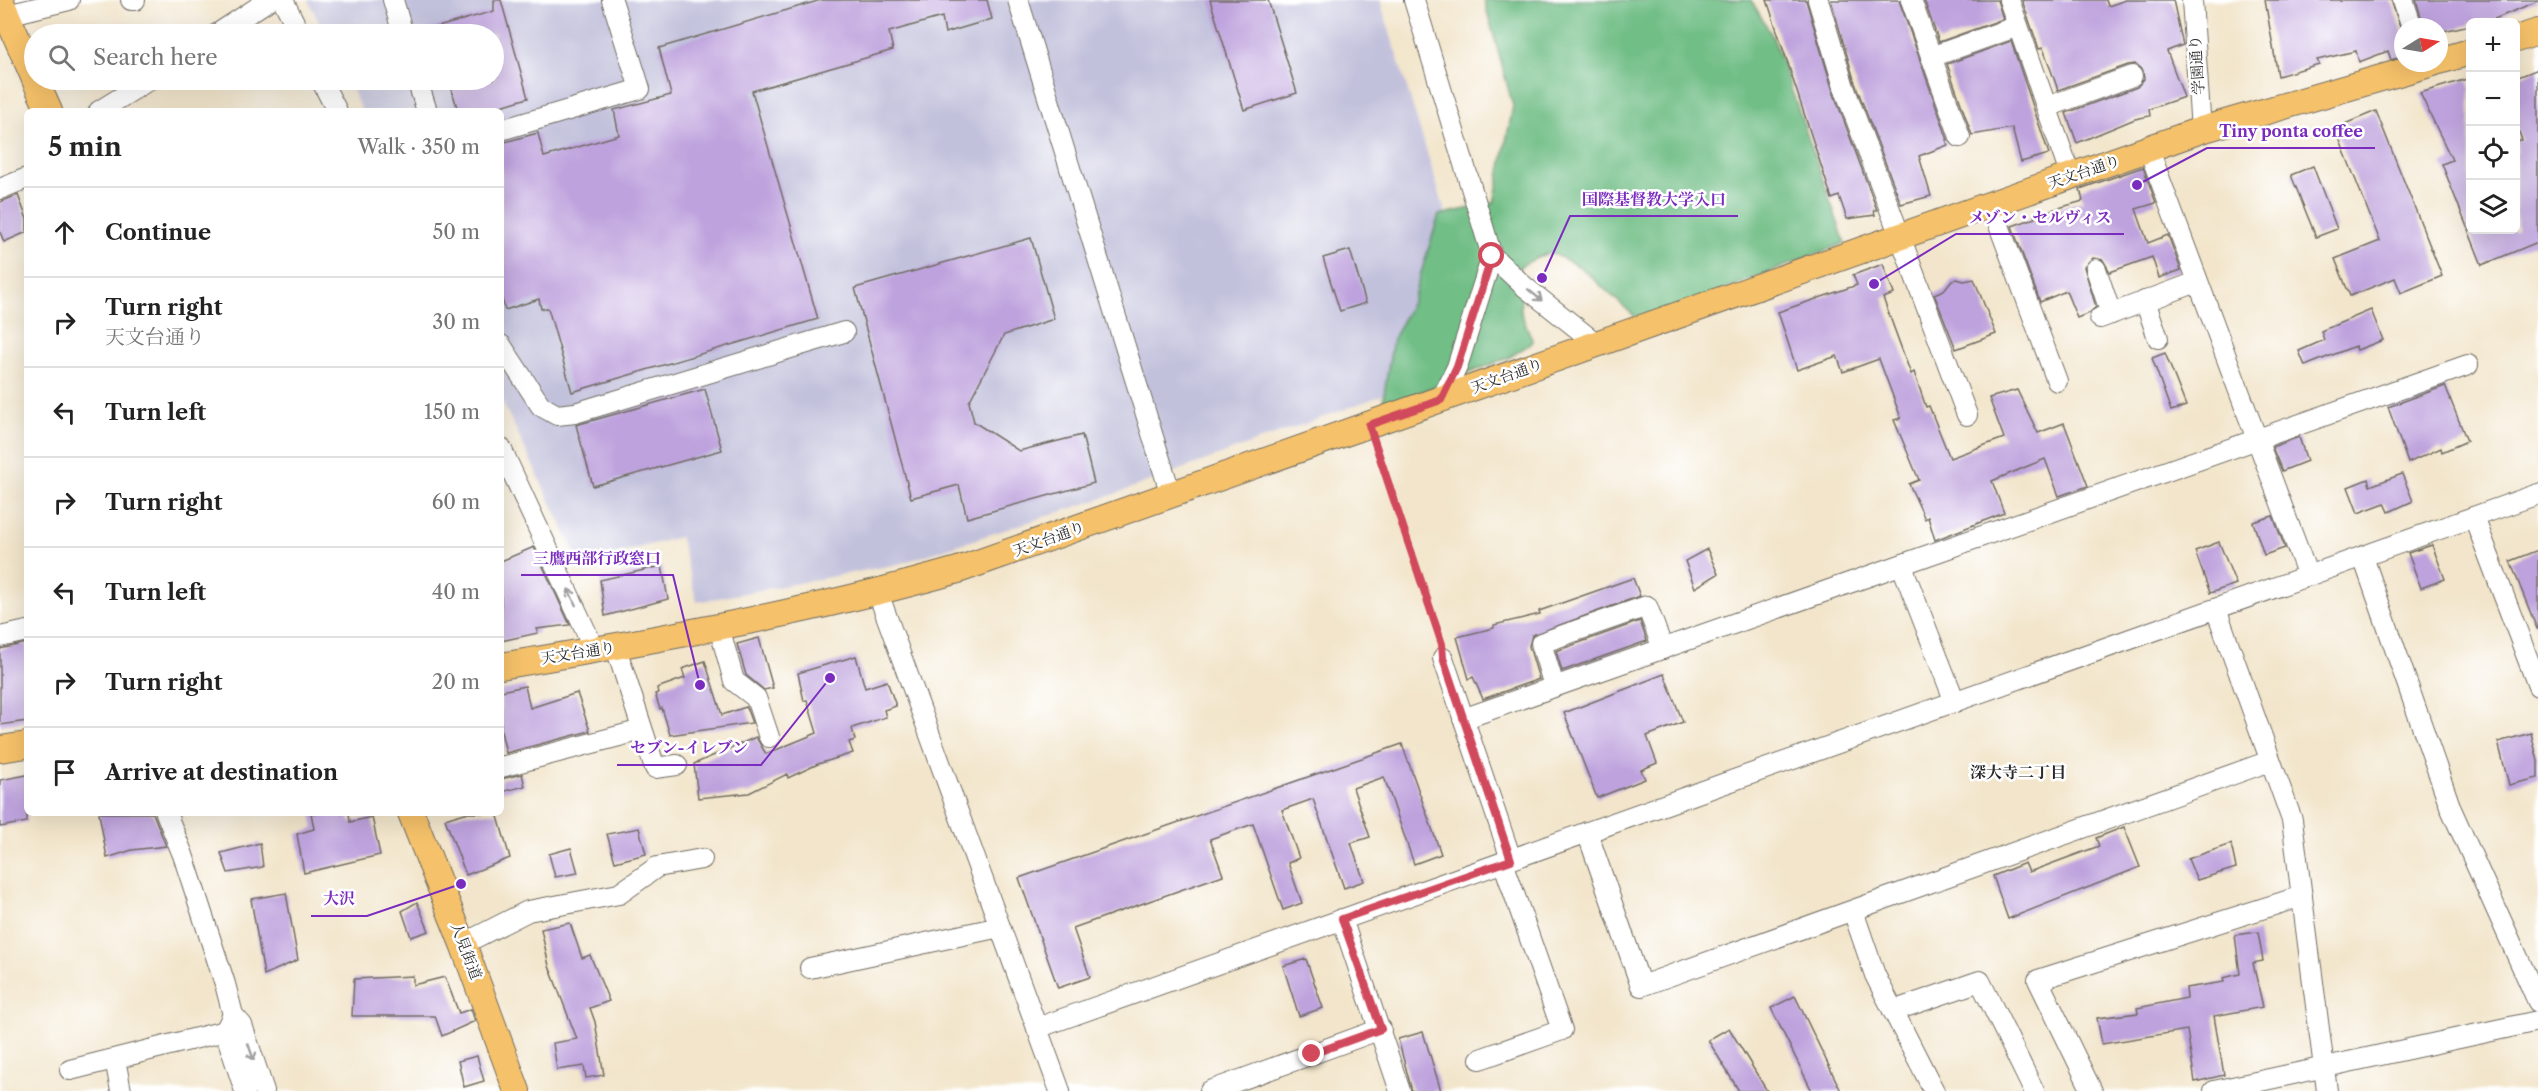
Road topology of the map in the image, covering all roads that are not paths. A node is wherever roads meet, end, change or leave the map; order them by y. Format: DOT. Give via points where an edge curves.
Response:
graph roads {
  1 [pos="69,0"];
  2 [pos="269,0"];
  3 [pos="283,0"];
  4 [pos="393,0"];
  5 [pos="612,0"];
  6 [pos="1018,0"];
  7 [pos="1414,0"];
  8 [pos="1818,0"];
  9 [pos="1911,0"];
  10 [pos="2009,0"];
  11 [pos="2192,0"];
  12 [pos="2403,0"];
  13 [pos="3,7"];
  14 [pos="2409,18"];
  15 [pos="232,24"];
  16 [pos="295,24"];
  17 [pos="400,24"];
  18 [pos="2018,27"];
  19 [pos="2538,32"];
  20 [pos="2520,38"];
  21 [pos="2466,53"];
  22 [pos="24,54"];
  23 [pos="1931,57"];
  24 [pos="2448,58"];
  25 [pos="2399,72"];
  26 [pos="2132,76"];
  27 [pos="40,90"];
  28 [pos="133,90"];
  29 [pos="326,90"];
  30 [pos="420,90"];
  31 [pos="2047,107"];
  32 [pos="49,108"];
  33 [pos="104,108"];
  34 [pos="335,108"];
  35 [pos="426,108"];
  36 [pos="504,129"];
  37 [pos="2201,130"];
  38 [pos="1960,137"];
  39 [pos="2149,150"];
  40 [pos="2071,177"];
  41 [pos="24,179"];
  42 [pos="0,189"];
  43 [pos="1991,204"];
  44 [pos="1898,237"];
  45 [pos="1492,256"];
  46 [pos="2096,269"];
  47 [pos="2197,282"];
  48 [pos="2145,301"];
  49 [pos="844,332"];
  50 [pos="2158,338"];
  51 [pos="1597,344"];
  52 [pos="504,350"];
  53 [pos="2468,365"];
  54 [pos="2057,381"];
  55 [pos="1441,400"];
  56 [pos="1967,415"];
  57 [pos="2257,441"];
  58 [pos="504,454"];
  59 [pos="1171,495"];
  60 [pos="2538,495"];
  61 [pos="2474,517"];
  62 [pos="2363,556"];
  63 [pos="1902,566"];
  64 [pos="2308,576"];
  65 [pos="878,594"];
  66 [pos="2216,609"];
  67 [pos="719,627"];
  68 [pos="24,632"];
  69 [pos="0,637"];
  70 [pos="606,649"];
  71 [pos="1663,649"];
  72 [pos="1443,658"];
  73 [pos="504,666"];
  74 [pos="1554,686"];
  75 [pos="2538,686"];
  76 [pos="1955,702"];
  77 [pos="1463,719"];
  78 [pos="642,730"];
  79 [pos="768,737"];
  80 [pos="24,745"];
  81 [pos="0,749"];
  82 [pos="2270,761"];
  83 [pos="677,765"];
  84 [pos="504,766"];
  85 [pos="167,816"];
  86 [pos="412,816"];
  87 [pos="1587,832"];
  88 [pos="702,859"];
  89 [pos="1507,861"];
  90 [pos="2302,896"];
  91 [pos="1853,911"];
  92 [pos="1342,919"];
  93 [pos="1000,927"];
  94 [pos="463,944"];
  95 [pos="810,968"];
  96 [pos="2538,1002"];
  97 [pos="1893,1011"];
  98 [pos="2538,1021"];
  99 [pos="229,1023"];
  100 [pos="1037,1028"];
  101 [pos="1381,1029"];
  102 [pos="115,1059"];
  103 [pos="1480,1059"];
  104 [pos="2324,1067"];
  105 [pos="70,1070"];
  106 [pos="121,1091"];
  107 [pos="245,1091"];
  108 [pos="264,1091"];
  109 [pos="517,1091"];
  110 [pos="1060,1091"];
  111 [pos="1210,1091"];
  112 [pos="1400,1091"];
  113 [pos="1934,1091"];
  114 [pos="2034,1091"];
  115 [pos="2092,1091"];
  116 [pos="2214,1091"];
  117 [pos="2327,1091"];
  1 -- 13 [label="street"];
  2 -- 15 [label="street"];
  3 -- 16 [label="street"];
  4 -- 17 [label="street"];
  5 -- 36 [label="street" via="640,89"];
  6 -- 59 [label="street"];
  7 -- 45 [label="street"];
  8 -- 44 [label="street" via="1844,87"];
  9 -- 23 [label="street"];
  10 -- 18 [label="street"];
  11 -- 37 [label="street, 学園通り"];
  12 -- 14 [label="street"];
  13 -- 22 [label="main road"];
  18 -- 23 [label="street"];
  18 -- 31 [label="street"];
  19 -- 20 [label="main road"];
  21 -- 24 [label="main road, 天文台通り"];
  23 -- 38 [label="street"];
  25 -- 37 [label="main road, 天文台通り"];
  26 -- 31 [label="street"];
  27 -- 32 [label="main road"];
  28 -- 33 [label="street"];
  29 -- 34 [label="street"];
  30 -- 35 [label="street"];
  31 -- 40 [label="street"];
  37 -- 39 [label="main road, 天文台通り"];
  39 -- 40 [label="main road, 天文台通り"];
  39 -- 47 [label="street"];
  40 -- 43 [label="main road, 天文台通り"];
  41 -- 42 [label="street"];
  43 -- 44 [label="main road, 天文台通り"];
  43 -- 54 [label="street"];
  44 -- 51 [label="main road, 天文台通り"];
  44 -- 56 [label="street"];
  45 -- 51 [label="street, one-way"];
  45 -- 55 [label="street" via="1457,367"];
  46 -- 48 [label="street" via="2105,316"];
  47 -- 48 [label="street"];
  47 -- 57 [label="street"];
  48 -- 50 [label="street"];
  49 -- 52 [label="street" via="575,413 557,415 541,406"];
  51 -- 55 [label="main road, 天文台通り"];
  53 -- 57 [label="street"];
  55 -- 59 [label="main road, 天文台通り"];
  57 -- 63 [label="street"];
  57 -- 64 [label="street"];
  70 -- 58 [label="street, one-way"];
  59 -- 65 [label="main road, 天文台通り" via="975,565"];
  60 -- 61 [label="street"];
  61 -- 62 [label="street"];
  61 -- 75 [label="street"];
  62 -- 64 [label="street"];
  62 -- 96 [label="street" via="2451,809"];
  63 -- 71 [label="street"];
  63 -- 76 [label="street"];
  64 -- 66 [label="street"];
  65 -- 67 [label="main road, 天文台通り"];
  65 -- 93 [label="street"];
  66 -- 76 [label="street"];
  66 -- 82 [label="street"];
  67 -- 70 [label="main road, 天文台通り"];
  67 -- 79 [label="street" via="734,681 756,698"];
  68 -- 69 [label="street"];
  70 -- 73 [label="main road, 天文台通り"];
  70 -- 78 [label="street"];
  71 -- 74 [label="street"];
  71 -- 74 [label="street" via="1647,606 1541,643"];
  72 -- 77 [label="street"];
  74 -- 77 [label="street"];
  76 -- 87 [label="street"];
  77 -- 89 [label="street"];
  78 -- 83 [label="street" via="655,768"];
  78 -- 84 [label="street"];
  80 -- 81 [label="main road"];
  82 -- 90 [label="street" via="2292,820"];
  82 -- 91 [label="street"];
  85 -- 99 [label="street" via="225,984"];
  86 -- 94 [label="main road, 人見街道"];
  87 -- 89 [label="street"];
  87 -- 91 [label="street" via="1641,986"];
  88 -- 94 [label="street" via="657,867 619,894 528,911"];
  89 -- 92 [label="street"];
  89 -- 103 [label="street" via="1562,1030"];
  90 -- 104 [label="street"];
  90 -- 115 [label="street" via="2038,980"];
  91 -- 97 [label="street" via="1875,975"];
  92 -- 100 [label="street"];
  92 -- 101 [label="street"];
  93 -- 95 [label="street"];
  93 -- 100 [label="street"];
  94 -- 109 [label="main road, 人見街道"];
  97 -- 113 [label="street"];
  97 -- 114 [label="street" via="1980,981"];
  98 -- 104 [label="street"];
  99 -- 102 [label="street"];
  99 -- 107 [label="street"];
  99 -- 108 [label="street, one-way" via="242,1025"];
  100 -- 110 [label="street"];
  101 -- 111 [label="street"];
  101 -- 112 [label="street"];
  102 -- 105 [label="street"];
  102 -- 106 [label="street"];
  104 -- 116 [label="street"];
  104 -- 117 [label="street"];
}
